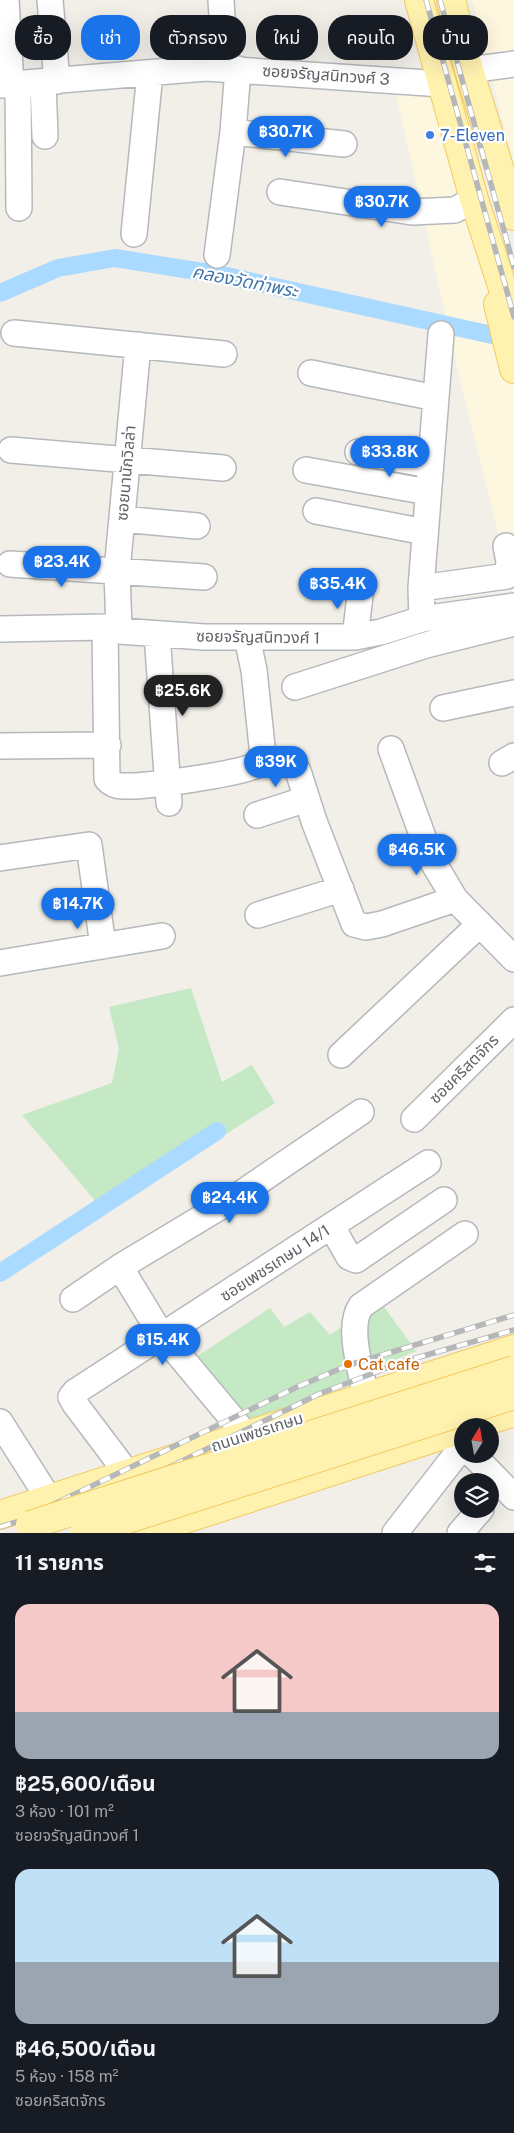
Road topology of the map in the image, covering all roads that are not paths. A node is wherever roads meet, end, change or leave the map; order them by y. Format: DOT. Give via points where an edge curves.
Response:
graph roads {
  1 [pos="6,0"];
  2 [pos="50,0"];
  3 [pos="221,0"];
  4 [pos="419,0"];
  5 [pos="451,0"];
  6 [pos="514,64"];
  7 [pos="232,68"];
  8 [pos="469,70"];
  9 [pos="150,73"];
  10 [pos="26,83"];
  11 [pos="442,84"];
  12 [pos="233,132"];
  13 [pos="45,136"];
  14 [pos="344,144"];
  15 [pos="280,192"];
  16 [pos="476,204"];
  17 [pos="511,205"];
  18 [pos="19,208"];
  19 [pos="514,228"];
  20 [pos="134,234"];
  21 [pos="218,255"];
  22 [pos="514,323"];
  23 [pos="14,333"];
  24 [pos="441,334"];
  25 [pos="138,345"];
  26 [pos="224,354"];
  27 [pos="514,369"];
  28 [pos="311,374"];
  29 [pos="436,398"];
  30 [pos="11,450"];
  31 [pos="358,452"];
  32 [pos="127,460"];
  33 [pos="430,464"];
  34 [pos="223,468"];
  35 [pos="306,470"];
  36 [pos="428,492"];
  37 [pos="316,511"];
  38 [pos="122,519"];
  39 [pos="197,526"];
  40 [pos="425,532"];
  41 [pos="506,546"];
  42 [pos="10,564"];
  43 [pos="117,571"];
  44 [pos="204,577"];
  45 [pos="361,588"];
  46 [pos="421,588"];
  47 [pos="514,606"];
  48 [pos="422,620"];
  49 [pos="514,623"];
  50 [pos="0,629"];
  51 [pos="112,629"];
  52 [pos="156,634"];
  53 [pos="355,637"];
  54 [pos="247,638"];
  55 [pos="295,687"];
  56 [pos="514,693"];
  57 [pos="443,708"];
  58 [pos="108,745"];
  59 [pos="0,746"];
  60 [pos="391,749"];
  61 [pos="298,771"];
  62 [pos="168,793"];
  63 [pos="307,800"];
  64 [pos="257,815"];
  65 [pos="0,858"];
  66 [pos="341,889"];
  67 [pos="455,899"];
  68 [pos="258,915"];
  69 [pos="480,924"];
  70 [pos="162,936"];
  71 [pos="103,946"];
  72 [pos="514,959"];
  73 [pos="0,963"];
  74 [pos="514,1020"];
  75 [pos="341,1055"];
  76 [pos="361,1112"];
  77 [pos="414,1119"];
  78 [pos="428,1163"];
  79 [pos="444,1200"];
  80 [pos="332,1226"];
  81 [pos="465,1234"];
  82 [pos="120,1268"];
  83 [pos="73,1299"];
  84 [pos="162,1335"];
  85 [pos="514,1349"];
  86 [pos="514,1370"];
  87 [pos="377,1394"];
  88 [pos="514,1395"];
  89 [pos="514,1412"];
  90 [pos="496,1418"];
  91 [pos="0,1422"];
  92 [pos="454,1432"];
  93 [pos="246,1435"];
  94 [pos="404,1448"];
  95 [pos="454,1458"];
  96 [pos="479,1463"];
  97 [pos="127,1473"];
  98 [pos="502,1494"];
  99 [pos="49,1499"];
  100 [pos="0,1515"];
  101 [pos="473,1518"];
  102 [pos="3,1533"];
  103 [pos="84,1533"];
  104 [pos="142,1533"];
  105 [pos="395,1533"];
  106 [pos="460,1533"];
  1 -- 10 [label="street"];
  2 -- 10 [label="street"];
  3 -- 7 [label="street"];
  4 -- 11 [label="main road"];
  5 -- 8 [label="main road"];
  6 -- 8 [label="street"];
  7 -- 9 [label="street, ซอยจรัญสนิทวงศ์ 3"];
  7 -- 11 [label="street, ซอยจรัญสนิทวงศ์ 3"];
  7 -- 12 [label="street"];
  8 -- 17 [label="main road"];
  9 -- 10 [label="street, ซอยจรัญสนิทวงศ์ 3"];
  9 -- 20 [label="street"];
  10 -- 13 [label="street"];
  10 -- 18 [label="street"];
  11 -- 16 [label="main road"];
  12 -- 14 [label="street"];
  12 -- 21 [label="street"];
  15 -- 16 [label="street" via="412,212 455,210"];
  16 -- 22 [label="main road"];
  16 -- 27 [label="main road"];
  17 -- 19 [label="main road"];
  23 -- 25 [label="street"];
  24 -- 29 [label="street"];
  25 -- 26 [label="street"];
  25 -- 32 [label="street, ซอยนานักวิลล่า"];
  28 -- 29 [label="street"];
  29 -- 33 [label="street"];
  30 -- 32 [label="street"];
  31 -- 33 [label="street"];
  32 -- 34 [label="street"];
  32 -- 38 [label="street, ซอยนานักวิลล่า"];
  33 -- 36 [label="street"];
  35 -- 36 [label="street"];
  36 -- 40 [label="street"];
  37 -- 40 [label="street"];
  38 -- 39 [label="street"];
  38 -- 43 [label="street, ซอยนานักวิลล่า"];
  40 -- 46 [label="street"];
  41 -- 46 [label="street" via="507,576"];
  42 -- 43 [label="street"];
  43 -- 44 [label="street"];
  43 -- 51 [label="street, ซอยนานักวิลล่า"];
  45 -- 53 [label="street"];
  46 -- 48 [label="street"];
  47 -- 48 [label="street, ซอยจรัญสนิทวงศ์ 1"];
  48 -- 53 [label="street, ซอยจรัญสนิทวงศ์ 1"];
  49 -- 55 [label="street" via="426,645"];
  50 -- 51 [label="street, ซอยจรัญสนิทวงศ์ 1"];
  51 -- 52 [label="street, ซอยจรัญสนิทวงศ์ 1"];
  51 -- 58 [label="street, ซอยนานักวิลล่า"];
  52 -- 54 [label="street, ซอยจรัญสนิทวงศ์ 1"];
  52 -- 62 [label="street"];
  53 -- 54 [label="street, ซอยจรัญสนิทวงศ์ 1"];
  54 -- 62 [label="street" via="254,670 261,760 254,767"];
  56 -- 57 [label="street"];
  58 -- 59 [label="street"];
  58 -- 62 [label="street, ซอยนานักวิลล่า" via="108,779 113,785"];
  60 -- 67 [label="street" via="431,859"];
  61 -- 63 [label="street"];
  63 -- 64 [label="street"];
  63 -- 66 [label="street"];
  65 -- 71 [label="street" via="89,845"];
  66 -- 67 [label="street" via="354,924 366,927"];
  66 -- 68 [label="street"];
  67 -- 69 [label="street"];
  69 -- 72 [label="street"];
  69 -- 75 [label="street"];
  70 -- 71 [label="street"];
  71 -- 73 [label="street"];
  74 -- 77 [label="street, ซอยคริสตจักร"];
  76 -- 82 [label="street" via="233,1199"];
  78 -- 80 [label="street, ซอยเพชรเกษม 14/1"];
  79 -- 80 [label="street" via="356,1260 349,1257"];
  80 -- 84 [label="street, ซอยเพชรเกษม 14/1"];
  81 -- 87 [label="street" via="361,1306 356,1313 355,1335"];
  82 -- 83 [label="street"];
  82 -- 84 [label="street"];
  84 -- 93 [label="street"];
  84 -- 97 [label="street, ซอยเพชรเกษม 14/1" via="71,1397"];
  85 -- 87 [label="main road, ถนนเพชรเกษม"];
  86 -- 102 [label="main road, ถนนเพชรเกษม, bridge"];
  87 -- 93 [label="main road, ถนนเพชรเกษม"];
  87 -- 94 [label="main road" via="414,1399 423,1406 426,1421 422,1431"];
  88 -- 103 [label="main road, bridge"];
  89 -- 90 [label="main road"];
  91 -- 99 [label="street"];
  92 -- 94 [label="main road"];
  93 -- 97 [label="main road, ถนนเพชรเกษม"];
  94 -- 104 [label="main road"];
  95 -- 105 [label="street"];
  96 -- 98 [label="street"];
  97 -- 99 [label="main road, ถนนเพชรเกษม"];
  99 -- 100 [label="main road, ถนนเพชรเกษม"];
  101 -- 106 [label="street"];
}
